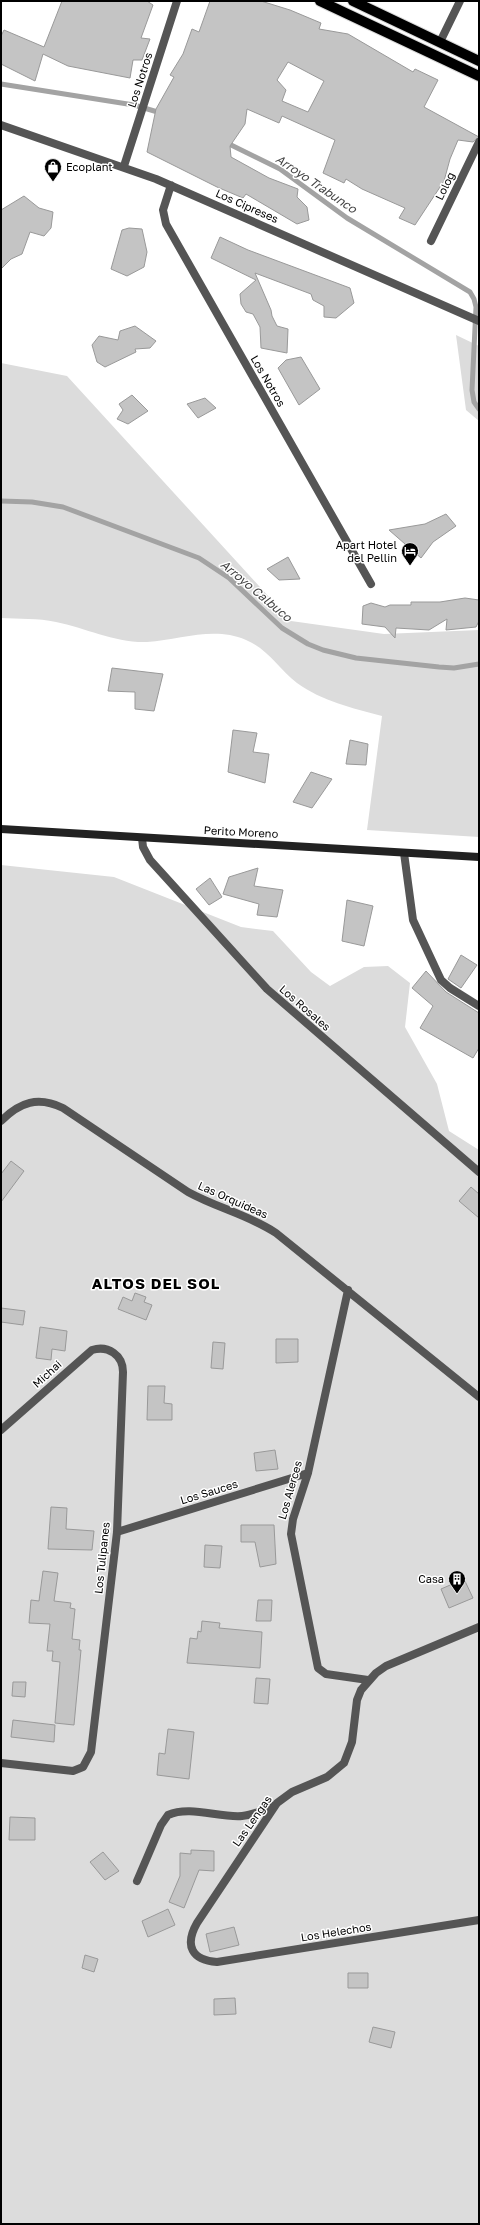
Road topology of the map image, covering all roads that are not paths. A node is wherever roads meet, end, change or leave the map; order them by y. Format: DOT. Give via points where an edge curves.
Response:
graph roads {
  1 [pos="177,1"];
  2 [pos="320,1"];
  3 [pos="353,1"];
  4 [pos="460,1"];
  5 [pos="440,42"];
  6 [pos="479,61"];
  7 [pos="479,76"];
  8 [pos="1,125"];
  9 [pos="479,142"];
  10 [pos="124,166"];
  11 [pos="171,185"];
  12 [pos="431,241"];
  13 [pos="479,321"];
  14 [pos="371,584"];
  15 [pos="1,829"];
  16 [pos="142,838"];
  17 [pos="404,853"];
  18 [pos="479,857"];
  19 [pos="479,1006"];
  20 [pos="1,1120"];
  21 [pos="479,1172"];
  22 [pos="348,1290"];
  23 [pos="112,1352"];
  24 [pos="479,1397"];
  25 [pos="1,1430"];
  26 [pos="308,1473"];
  27 [pos="117,1532"];
  28 [pos="479,1627"];
  29 [pos="368,1680"];
  30 [pos="1,1762"];
  31 [pos="277,1804"];
  32 [pos="137,1881"];
  33 [pos="479,1920"];
  34 [pos="197,1956"];
  1 -- 10 [label="street, Los Notros"];
  2 -- 7 [label="main road"];
  3 -- 5 [label="main road"];
  4 -- 5 [label="street"];
  5 -- 6 [label="main road"];
  8 -- 10 [label="street, Los Cipreses"];
  9 -- 12 [label="street, Lolog"];
  10 -- 11 [label="street, Los Cipreses"];
  11 -- 13 [label="street, Los Cipreses"];
  11 -- 14 [label="street, Los Notros" via="163,210 166,224"];
  15 -- 16 [label="main road, Perito Moreno"];
  16 -- 17 [label="main road, Perito Moreno"];
  16 -- 21 [label="street, Los Rosales" via="143,847 150,860 267,989"];
  17 -- 18 [label="main road, Perito Moreno"];
  17 -- 19 [label="street" via="413,920 441,980"];
  20 -- 22 [label="street, Las Orquideas" via="16,1107 35,1101 44,1101 63,1108 188,1192 272,1230"];
  22 -- 24 [label="street, Las Orquideas"];
  22 -- 26 [label="street, Los Alerces"];
  23 -- 25 [label="street, Michai" via="98,1348 86,1354"];
  23 -- 27 [label="street, Los Tulipanes" via="123,1366"];
  26 -- 27 [label="street, Los Sauces"];
  26 -- 29 [label="street, Los Alerces" via="293,1519 291,1534 315,1662 326,1674"];
  27 -- 30 [label="street, Los Tulipanes" via="91,1752 83,1767 73,1772"];
  28 -- 29 [label="street, Las Lengas" via="386,1666"];
  29 -- 31 [label="street, Las Lengas" via="356,1700 352,1742 344,1763 327,1777 292,1792"];
  31 -- 32 [label="street" via="255,1814 242,1816 181,1812 168,1815 161,1825"];
  31 -- 34 [label="street, Las Lengas" via="193,1930 190,1943"];
  33 -- 34 [label="street, Los Helechos" via="225,1962 210,1962"];
}
